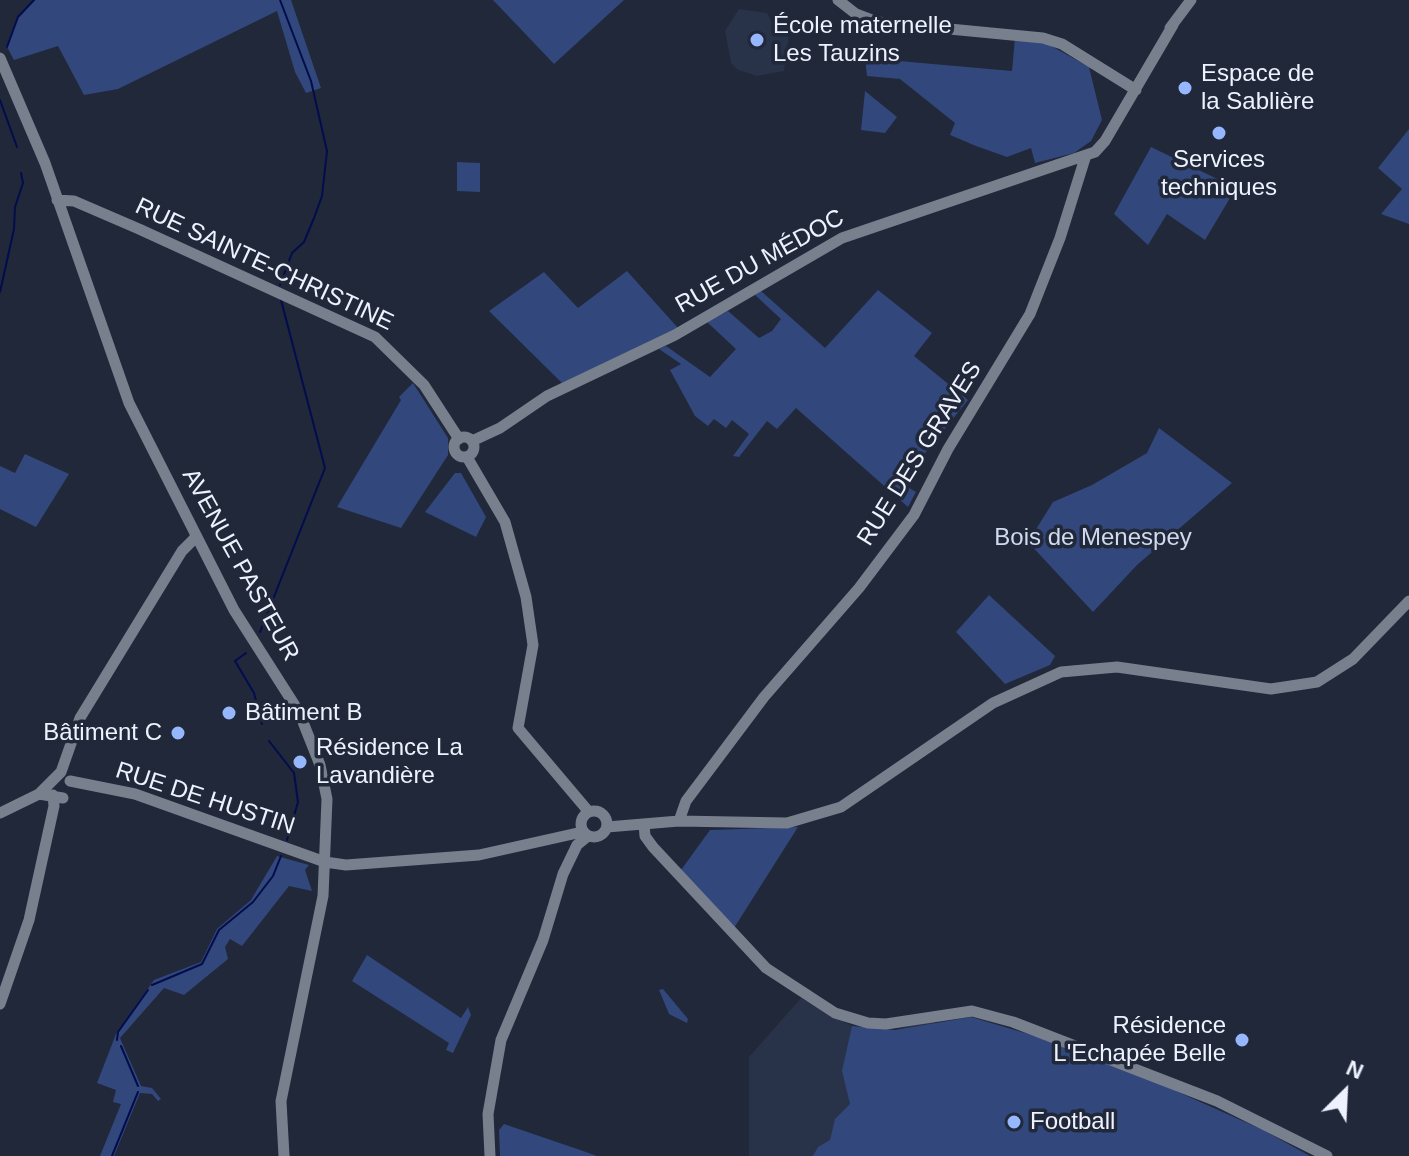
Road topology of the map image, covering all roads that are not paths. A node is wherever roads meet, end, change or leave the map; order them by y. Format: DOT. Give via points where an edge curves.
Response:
graph roads {
  1 [pos="838,0"];
  2 [pos="1191,0"];
  3 [pos="0,58"];
  4 [pos="1131,87"];
  5 [pos="1086,155"];
  6 [pos="57,200"];
  7 [pos="459,439"];
  8 [pos="472,441"];
  9 [pos="467,457"];
  10 [pos="196,537"];
  11 [pos="1409,601"];
  12 [pos="59,786"];
  13 [pos="589,812"];
  14 [pos="0,813"];
  15 [pos="679,821"];
  16 [pos="644,824"];
  17 [pos="607,827"];
  18 [pos="585,834"];
  19 [pos="562,838"];
  20 [pos="574,851"];
  21 [pos="325,862"];
  22 [pos="0,1004"];
  23 [pos="284,1156"];
  24 [pos="490,1156"];
  25 [pos="1327,1156"];
  1 -- 4 [label="street" via="877,22 1043,38 1062,44"];
  2 -- 4 [label="street, RUE DU MÉDOC"];
  3 -- 6 [label="street, AVENUE PASTEUR"];
  4 -- 5 [label="street, RUE DU MÉDOC" via="1105,141"];
  5 -- 8 [label="street, RUE DU MÉDOC" via="842,238 675,335 547,396"];
  5 -- 15 [label="street, RUE DES GRAVES" via="1030,314 914,515 764,697 686,801"];
  6 -- 7 [label="street, RUE SAINTE-CHRISTINE" via="74,201 375,337 424,385"];
  6 -- 10 [label="street, AVENUE PASTEUR" via="129,403"];
  7 -- 8 [label="street"];
  7 -- 9 [label="street, RUE SAINTE-CHRISTINE" via="456,452"];
  8 -- 9 [label="street"];
  9 -- 13 [label="street" via="505,522 523,585 533,645 518,720 522,736"];
  10 -- 12 [label="street" via="182,551 80,718"];
  10 -- 21 [label="street, AVENUE PASTEUR" via="311,737 327,799"];
  11 -- 15 [label="street" via="1353,659 1317,682 1271,689 1117,667 1061,672 993,703 841,807 787,823"];
  12 -- 14 [label="street"];
  12 -- 21 [label="street, RUE DE HUSTIN" via="144,797"];
  12 -- 22 [label="street" via="29,920"];
  13 -- 17 [label="street" via="601,813"];
  13 -- 18 [label="street" via="581,820"];
  15 -- 16 [label="street"];
  16 -- 17 [label="street"];
  16 -- 25 [label="street" via="653,847 766,968 835,1013 886,1024 972,1011 1013,1022 1217,1101"];
  17 -- 18 [label="street" via="599,836"];
  18 -- 19 [label="street, RUE DE HUSTIN"];
  18 -- 20 [label="street"];
  19 -- 20 [label="street"];
  19 -- 21 [label="street, RUE DE HUSTIN" via="479,855 380,865"];
  20 -- 24 [label="street" via="501,1040 488,1114"];
  21 -- 23 [label="street, AVENUE PASTEUR" via="321,907 281,1101"];
}
